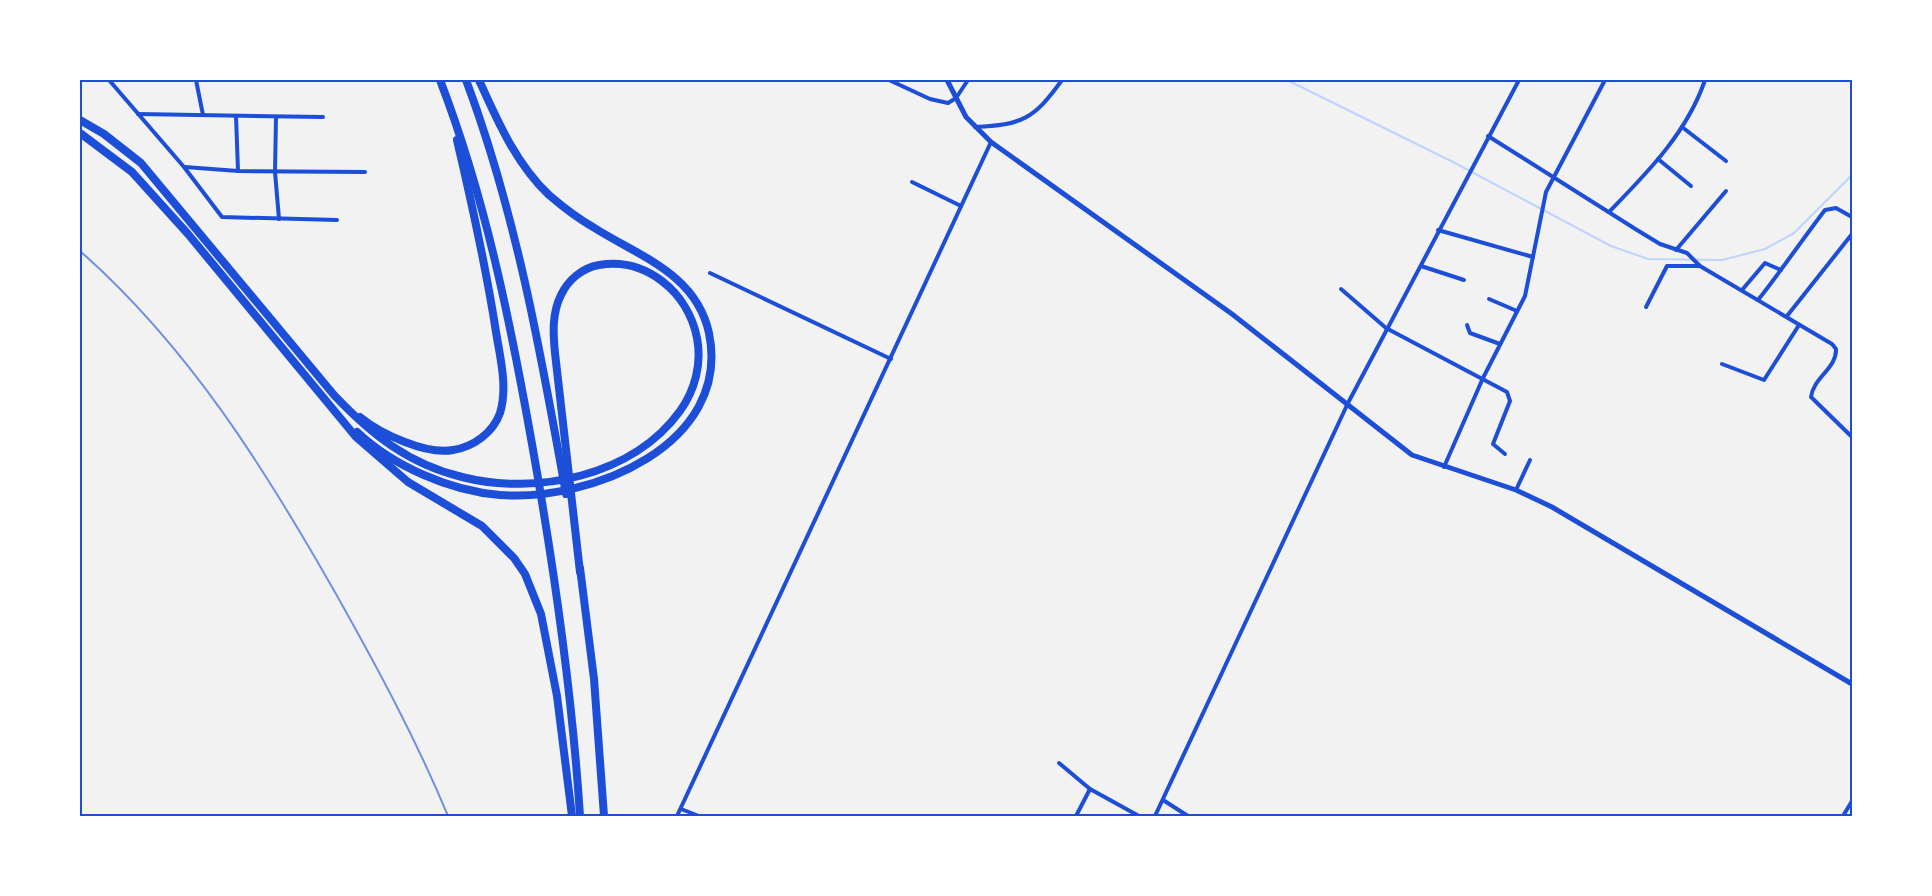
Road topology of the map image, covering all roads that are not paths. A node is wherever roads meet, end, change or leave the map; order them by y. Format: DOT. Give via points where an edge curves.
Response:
graph roads {
  1 [pos="109,80"];
  2 [pos="195,80"];
  3 [pos="440,80"];
  4 [pos="466,80"];
  5 [pos="479,80"];
  6 [pos="889,80"];
  7 [pos="947,80"];
  8 [pos="968,80"];
  9 [pos="1062,80"];
  10 [pos="1519,80"];
  11 [pos="1605,80"];
  12 [pos="1705,80"];
  13 [pos="447,97"];
  14 [pos="956,98"];
  15 [pos="138,114"];
  16 [pos="203,115"];
  17 [pos="236,116"];
  18 [pos="276,117"];
  19 [pos="323,117"];
  20 [pos="80,120"];
  21 [pos="974,127"];
  22 [pos="1682,127"];
  23 [pos="80,133"];
  24 [pos="1488,136"];
  25 [pos="991,142"];
  26 [pos="1658,159"];
  27 [pos="1726,162"];
  28 [pos="184,167"];
  29 [pos="238,171"];
  30 [pos="275,172"];
  31 [pos="365,172"];
  32 [pos="1553,179"];
  33 [pos="912,182"];
  34 [pos="1691,186"];
  35 [pos="1726,191"];
  36 [pos="961,206"];
  37 [pos="1609,212"];
  38 [pos="1852,217"];
  39 [pos="279,219"];
  40 [pos="337,220"];
  41 [pos="1438,230"];
  42 [pos="1852,234"];
  43 [pos="1676,250"];
  44 [pos="1533,257"];
  45 [pos="1421,266"];
  46 [pos="1700,266"];
  47 [pos="1781,270"];
  48 [pos="710,273"];
  49 [pos="1464,280"];
  50 [pos="1341,289"];
  51 [pos="1742,290"];
  52 [pos="1489,299"];
  53 [pos="1758,300"];
  54 [pos="1646,307"];
  55 [pos="1517,311"];
  56 [pos="1787,316"];
  57 [pos="1799,325"];
  58 [pos="1467,326"];
  59 [pos="1386,328"];
  60 [pos="1500,344"];
  61 [pos="891,359"];
  62 [pos="1722,364"];
  63 [pos="1483,378"];
  64 [pos="334,395"];
  65 [pos="1348,403"];
  66 [pos="332,408"];
  67 [pos="1852,437"];
  68 [pos="1505,454"];
  69 [pos="1530,460"];
  70 [pos="1444,467"];
  71 [pos="1516,490"];
  72 [pos="580,572"];
  73 [pos="1852,684"];
  74 [pos="1059,763"];
  75 [pos="1090,789"];
  76 [pos="1163,800"];
  77 [pos="1852,801"];
  78 [pos="681,809"];
  79 [pos="572,816"];
  80 [pos="580,816"];
  81 [pos="604,816"];
  82 [pos="677,816"];
  83 [pos="699,816"];
  84 [pos="1076,816"];
  85 [pos="1139,816"];
  86 [pos="1155,816"];
  87 [pos="1188,816"];
  88 [pos="1843,816"];
  1 -- 15 [label="street"];
  2 -- 16 [label="street"];
  3 -- 13 [label="highway"];
  4 -- 72 [label="highway" via="500,180 522,266"];
  5 -- 66 [label="highway" via="513,148 547,193 593,228 672,273 694,298 709,333 710,355 701,402 676,436 633,468 566,490 532,495 499,495 446,483 400,463"];
  6 -- 14 [label="street" via="937,101 948,103"];
  7 -- 14 [label="main road"];
  8 -- 14 [label="street"];
  9 -- 21 [label="street" via="1023,120 1003,126"];
  10 -- 24 [label="street"];
  11 -- 32 [label="street"];
  12 -- 22 [label="street"];
  13 -- 64 [label="highway" via="483,251 502,373 500,412 479,441 447,451 397,439 363,420"];
  13 -- 80 [label="highway" via="478,193 519,369 555,574"];
  14 -- 21 [label="main road"];
  15 -- 16 [label="street"];
  15 -- 28 [label="street"];
  16 -- 17 [label="street"];
  17 -- 18 [label="street"];
  17 -- 29 [label="street"];
  18 -- 19 [label="street"];
  18 -- 30 [label="street"];
  20 -- 64 [label="highway" via="141,164"];
  21 -- 25 [label="main road"];
  22 -- 26 [label="street"];
  22 -- 27 [label="street"];
  23 -- 66 [label="highway" via="132,172"];
  24 -- 32 [label="street"];
  24 -- 41 [label="street"];
  25 -- 36 [label="street"];
  25 -- 65 [label="main road" via="1232,314"];
  26 -- 34 [label="street"];
  26 -- 37 [label="street"];
  28 -- 29 [label="street"];
  28 -- 39 [label="street" via="222,217"];
  29 -- 30 [label="street"];
  30 -- 31 [label="street"];
  30 -- 39 [label="street"];
  32 -- 37 [label="street"];
  32 -- 44 [label="street" via="1540,214"];
  33 -- 36 [label="street"];
  35 -- 43 [label="street"];
  36 -- 61 [label="street"];
  37 -- 43 [label="street"];
  38 -- 47 [label="street" via="1836,208 1825,210"];
  39 -- 40 [label="street"];
  41 -- 44 [label="street"];
  41 -- 45 [label="street"];
  42 -- 56 [label="street"];
  43 -- 46 [label="street" via="1687,253"];
  44 -- 55 [label="street" via="1525,296"];
  45 -- 49 [label="street"];
  45 -- 59 [label="street"];
  46 -- 51 [label="street"];
  46 -- 54 [label="street" via="1667,266"];
  47 -- 51 [label="street" via="1765,263"];
  47 -- 53 [label="street"];
  48 -- 61 [label="street"];
  50 -- 59 [label="street"];
  51 -- 53 [label="street"];
  52 -- 55 [label="street"];
  53 -- 56 [label="street"];
  55 -- 60 [label="street"];
  56 -- 57 [label="street"];
  57 -- 62 [label="street" via="1764,380"];
  57 -- 67 [label="street" via="1836,349 1811,397"];
  58 -- 60 [label="street" via="1470,333"];
  59 -- 63 [label="street"];
  59 -- 65 [label="street"];
  60 -- 63 [label="street"];
  61 -- 78 [label="street"];
  63 -- 68 [label="street" via="1510,397 1493,444"];
  63 -- 70 [label="street"];
  64 -- 72 [label="highway" via="361,424 400,453 433,468 497,484 528,484 578,476 610,465 645,445 673,420 694,387 698,356 694,327 674,292 647,271 620,263 592,266 569,281 561,294 553,327"];
  65 -- 70 [label="main road" via="1412,455"];
  65 -- 76 [label="street"];
  66 -- 79 [label="highway" via="382,462 482,526 525,574 543,625"];
  69 -- 71 [label="street"];
  70 -- 71 [label="main road"];
  71 -- 73 [label="main road" via="1552,507"];
  72 -- 81 [label="highway" via="594,679"];
  74 -- 75 [label="street"];
  75 -- 84 [label="street"];
  75 -- 85 [label="street"];
  76 -- 86 [label="street"];
  76 -- 87 [label="street"];
  77 -- 88 [label="street"];
  78 -- 82 [label="street"];
  78 -- 83 [label="street"];
}
